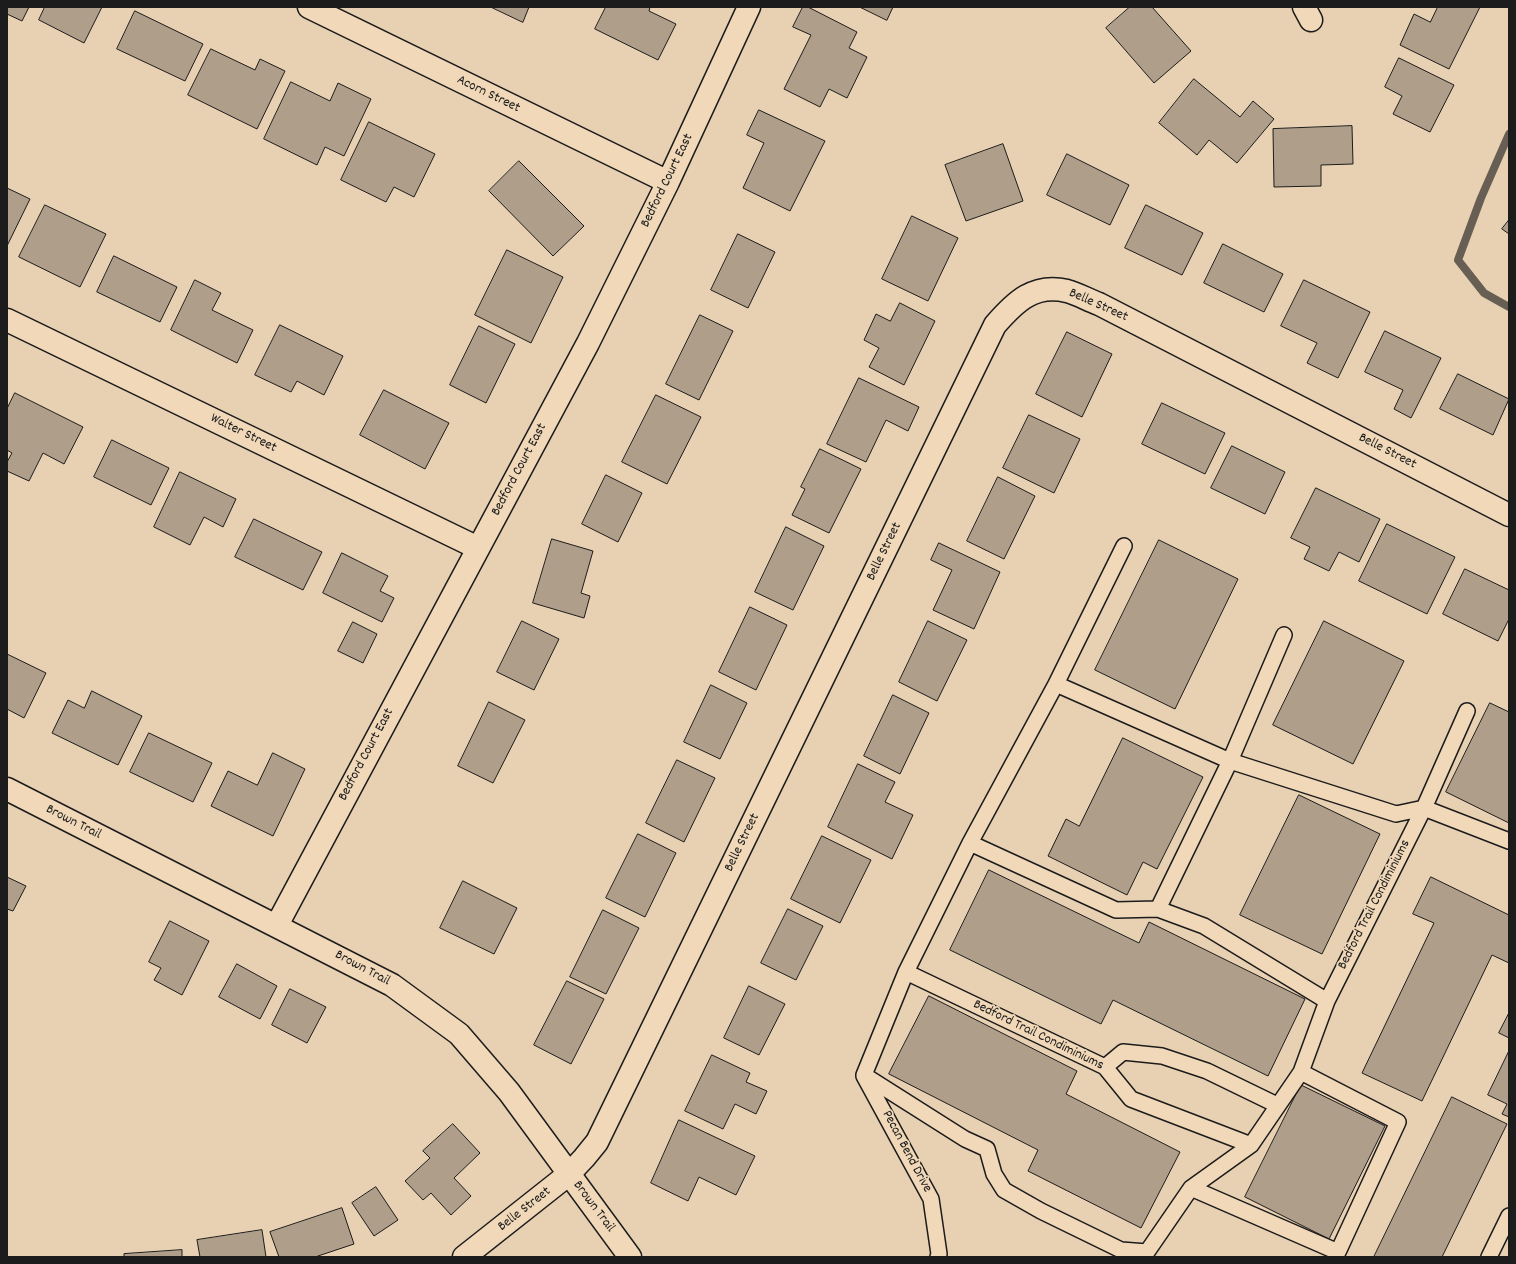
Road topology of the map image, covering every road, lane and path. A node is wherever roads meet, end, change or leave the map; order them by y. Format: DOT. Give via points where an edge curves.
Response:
graph roads {
  1 [pos="309,7"];
  2 [pos="748,7"];
  3 [pos="668,182"];
  4 [pos="7,320"];
  5 [pos="1509,515"];
  6 [pos="1124,546"];
  7 [pos="478,548"];
  8 [pos="1284,635"];
  9 [pos="1056,684"];
  10 [pos="1467,712"];
  11 [pos="1230,761"];
  12 [pos="7,789"];
  13 [pos="1424,808"];
  14 [pos="1509,841"];
  15 [pos="970,843"];
  16 [pos="1158,909"];
  17 [pos="277,925"];
  18 [pos="906,972"];
  19 [pos="1327,1001"];
  20 [pos="1105,1067"];
  21 [pos="1301,1072"];
  22 [pos="864,1075"];
  23 [pos="1277,1105"];
  24 [pos="1251,1145"];
  25 [pos="569,1174"];
  26 [pos="1191,1188"];
  27 [pos="1509,1216"];
  28 [pos="464,1257"];
  29 [pos="630,1257"];
  30 [pos="938,1257"];
  31 [pos="1489,1257"];
  1 -- 3 [label="street, Acorn Street"];
  2 -- 3 [label="street, Bedford Court East"];
  3 -- 7 [label="street, Bedford Court East" via="588,344"];
  4 -- 7 [label="street, Walter Street"];
  5 -- 25 [label="street, Belle Street" via="1099,304 1066,291 1045,289 1031,292 1006,312 995,325 597,1142"];
  6 -- 9 [label="lane"];
  7 -- 17 [label="street, Bedford Court East"];
  8 -- 11 [label="lane"];
  9 -- 11 [label="lane"];
  9 -- 15 [label="lane"];
  10 -- 13 [label="lane, Bedford Trail Condiminiums"];
  11 -- 13 [label="lane" via="1396,814"];
  11 -- 16 [label="lane"];
  12 -- 17 [label="street, Brown Trail"];
  13 -- 14 [label="lane"];
  13 -- 19 [label="lane, Bedford Trail Condiminiums"];
  15 -- 16 [label="lane" via="1116,910"];
  15 -- 18 [label="lane"];
  16 -- 19 [label="lane" via="1204,926"];
  17 -- 25 [label="street, Brown Trail" via="392,985 459,1034 509,1092"];
  18 -- 20 [label="lane, Bedford Trail Condiminiums"];
  18 -- 22 [label="lane"];
  19 -- 21 [label="lane, Bedford Trail Condiminiums"];
  20 -- 23 [label="lane" via="1123,1052 1162,1056 1206,1071"];
  20 -- 24 [label="lane, Bedford Trail Condiminiums" via="1131,1099"];
  21 -- 23 [label="lane, Bedford Trail Condiminiums"];
  21 -- 26 [label="lane" via="1398,1122 1338,1252"];
  22 -- 26 [label="lane, Bedford Trail Condiminiums" via="965,1139 987,1148 994,1174 1004,1190 1121,1250 1147,1252"];
  22 -- 30 [label="lane, Pecan Bend Drive" via="931,1199"];
  23 -- 24 [label="lane, Bedford Trail Condiminiums"];
  24 -- 26 [label="lane, Bedford Trail Condiminiums"];
  25 -- 28 [label="street, Belle Street"];
  25 -- 29 [label="street, Brown Trail"];
  27 -- 31 [label="lane"];
}
